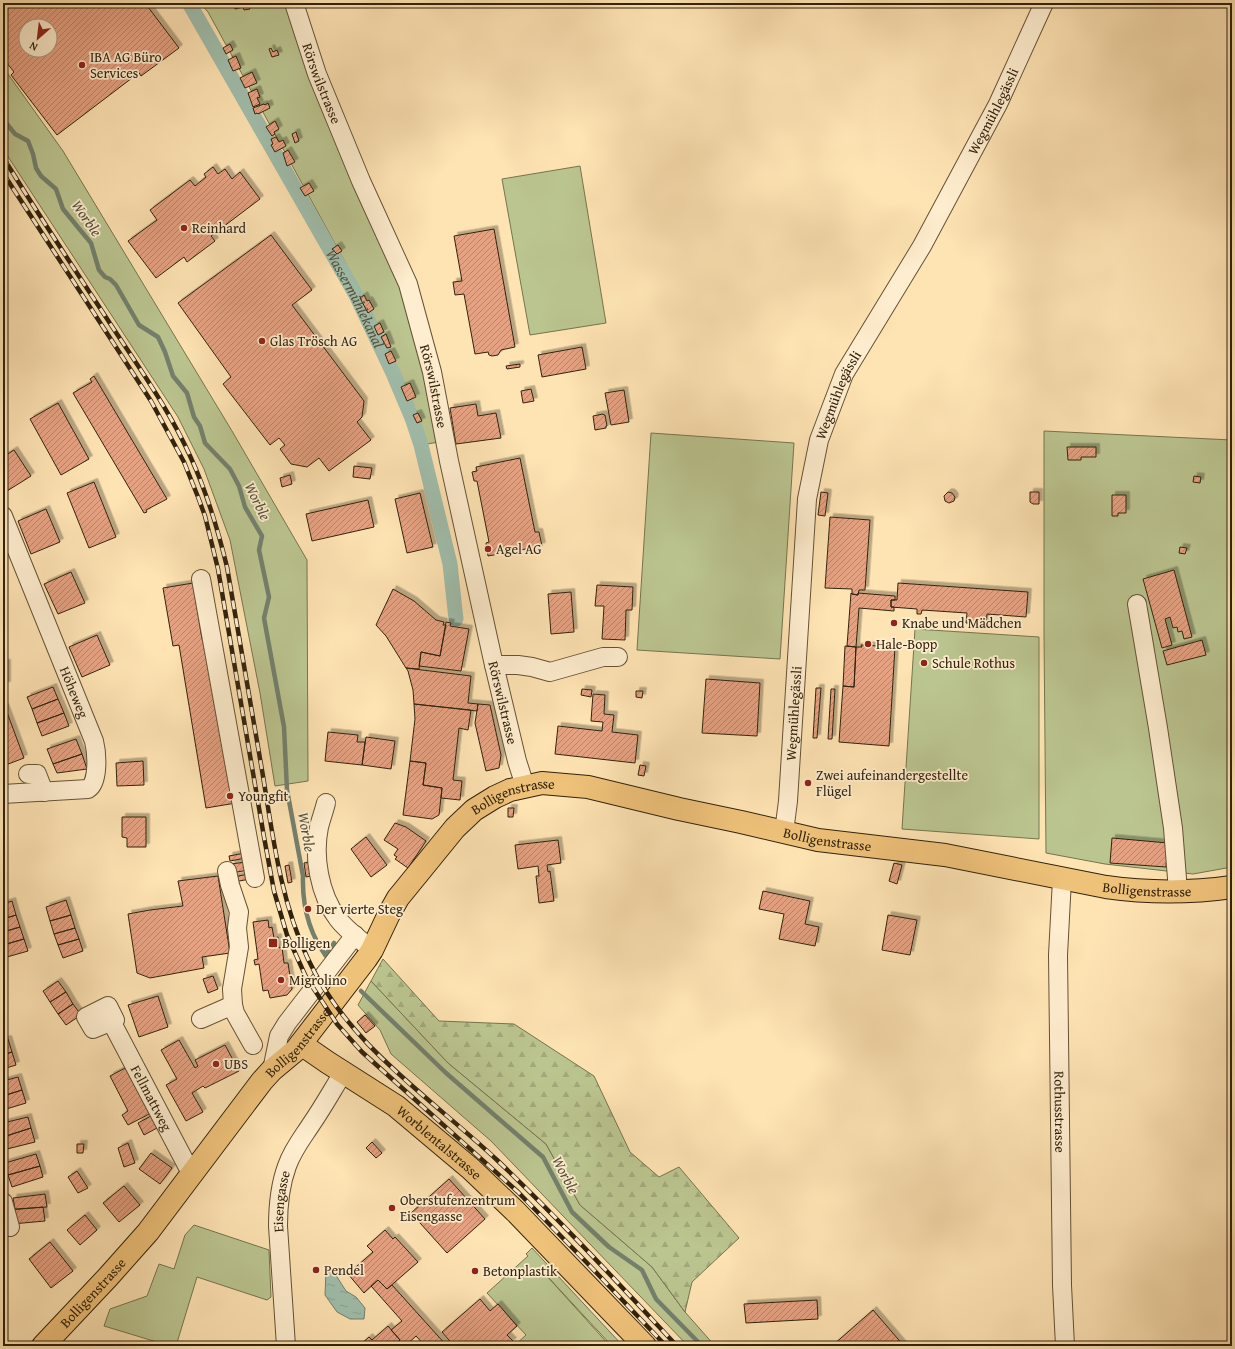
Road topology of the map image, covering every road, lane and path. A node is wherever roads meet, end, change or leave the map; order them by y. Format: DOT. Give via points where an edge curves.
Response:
graph roads {
  1 [pos="294,3"];
  2 [pos="1044,3"];
  3 [pos="3,516"];
  4 [pos="201,579"];
  5 [pos="1136,604"];
  6 [pos="618,657"];
  7 [pos="494,665"];
  8 [pos="28,774"];
  9 [pos="525,786"];
  10 [pos="44,792"];
  11 [pos="3,794"];
  12 [pos="326,803"];
  13 [pos="784,832"];
  14 [pos="228,871"];
  15 [pos="255,878"];
  16 [pos="1062,879"];
  17 [pos="1232,887"];
  18 [pos="1178,891"];
  19 [pos="355,935"];
  20 [pos="372,950"];
  21 [pos="233,1005"];
  22 [pos="201,1019"];
  23 [pos="111,1021"];
  24 [pos="301,1044"];
  25 [pos="253,1045"];
  26 [pos="272,1070"];
  27 [pos="343,1073"];
  28 [pos="192,1175"];
  29 [pos="3,1202"];
  30 [pos="10,1227"];
  31 [pos="43,1346"];
  32 [pos="286,1346"];
  33 [pos="645,1346"];
  34 [pos="1065,1346"];
  1 -- 7 [label="street, Rörswilstrasse" via="320,81 361,181 408,284 432,372"];
  2 -- 13 [label="street, Wegmühlegässli" via="998,104 922,246 844,374 819,440 808,499"];
  3 -- 10 [label="street, Höheweg" via="96,749 94,782 91,787"];
  4 -- 15 [label="street"];
  5 -- 18 [label="street" via="1173,828"];
  6 -- 7 [label="street" via="603,657 550,672 518,665"];
  7 -- 9 [label="street, Rörswilstrasse"];
  8 -- 10 [label="street" via="37,774"];
  9 -- 13 [label="main road, Bolligenstrasse" via="542,783 588,787 679,810"];
  9 -- 20 [label="main road, Bolligenstrasse" via="510,790 474,810 456,828 398,898"];
  10 -- 11 [label="street, Höheweg"];
  12 -- 19 [label="street" via="319,826 319,870 332,910 342,924"];
  13 -- 16 [label="main road, Bolligenstrasse" via="818,840 952,856"];
  14 -- 21 [label="street" via="239,912 239,947 232,989"];
  16 -- 18 [label="main road, Bolligenstrasse" via="1124,890"];
  16 -- 34 [label="street, Rothusstrasse" via="1058,955"];
  17 -- 18 [label="main road, Bolligenstrasse"];
  19 -- 20 [label="street"];
  19 -- 26 [label="street" via="278,1036"];
  20 -- 24 [label="main road, Bolligenstrasse"];
  21 -- 22 [label="street"];
  21 -- 25 [label="street"];
  23 -- 28 [label="street, Fellmattweg"];
  24 -- 26 [label="main road, Bolligenstrasse"];
  24 -- 27 [label="main road, Worblentalstrasse"];
  26 -- 28 [label="main road, Bolligenstrasse"];
  27 -- 32 [label="street, Eisengasse" via="297,1145 281,1189 278,1226"];
  27 -- 33 [label="main road, Worblentalstrasse" via="396,1106 471,1169"];
  28 -- 31 [label="main road, Bolligenstrasse" via="148,1232"];
  29 -- 30 [label="street"];
}
